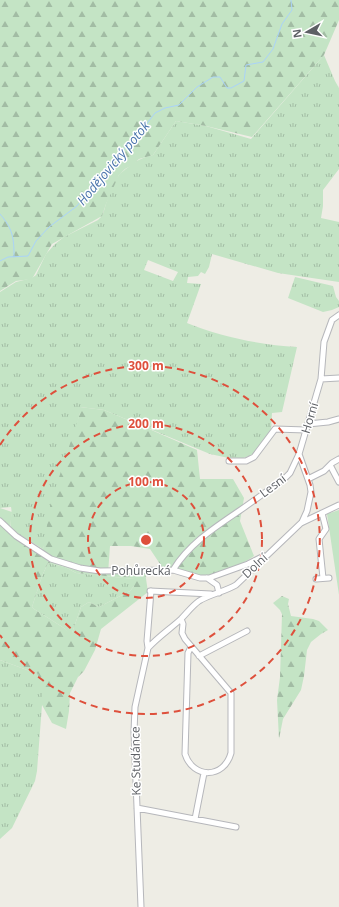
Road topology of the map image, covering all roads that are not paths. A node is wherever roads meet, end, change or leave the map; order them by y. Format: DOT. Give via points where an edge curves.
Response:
graph roads {
  1 [pos="339,314"];
  2 [pos="339,378"];
  3 [pos="321,379"];
  4 [pos="339,419"];
  5 [pos="307,427"];
  6 [pos="299,454"];
  7 [pos="339,459"];
  8 [pos="230,461"];
  9 [pos="330,465"];
  10 [pos="308,479"];
  11 [pos="339,482"];
  12 [pos="339,506"];
  13 [pos="322,513"];
  14 [pos="0,521"];
  15 [pos="301,523"];
  16 [pos="268,554"];
  17 [pos="173,570"];
  18 [pos="207,578"];
  19 [pos="323,578"];
  20 [pos="329,578"];
  21 [pos="316,579"];
  22 [pos="219,593"];
  23 [pos="213,594"];
  24 [pos="181,619"];
  25 [pos="247,631"];
  26 [pos="191,647"];
  27 [pos="148,648"];
  28 [pos="199,656"];
  29 [pos="204,773"];
  30 [pos="137,808"];
  31 [pos="195,819"];
  32 [pos="236,827"];
  33 [pos="141,907"];
  1 -- 3 [label="street, Horní" via="332,320 324,342"];
  2 -- 3 [label="street"];
  3 -- 5 [label="street, Horní"];
  4 -- 5 [label="street"];
  5 -- 6 [label="street, Horní"];
  5 -- 8 [label="street" via="275,429 254,457 246,461"];
  6 -- 10 [label="street"];
  6 -- 17 [label="street, Lesní" via="285,478 216,526 193,545"];
  7 -- 9 [label="street"];
  9 -- 10 [label="street"];
  9 -- 11 [label="street"];
  10 -- 15 [label="street" via="310,500"];
  12 -- 13 [label="street, Dolní"];
  13 -- 15 [label="street, Dolní"];
  13 -- 19 [label="street" via="326,529 319,539"];
  14 -- 17 [label="street, Pohůrecká" via="16,536 50,559 80,568 104,571"];
  15 -- 16 [label="street, Dolní"];
  16 -- 18 [label="street, Pohůrecká" via="231,571"];
  16 -- 22 [label="street, Dolní" via="236,585"];
  17 -- 18 [label="street, Pohůrecká"];
  18 -- 22 [label="street" via="217,585"];
  19 -- 20 [label="street"];
  19 -- 21 [label="street"];
  22 -- 23 [label="street, Dolní"];
  23 -- 24 [label="street, Dolní" via="198,602"];
  23 -- 27 [label="street, Ke Studánce" via="150,591"];
  24 -- 26 [label="street" via="183,637"];
  24 -- 27 [label="street, Dolní"];
  25 -- 28 [label="street"];
  26 -- 28 [label="street"];
  26 -- 29 [label="street" via="188,653 185,754 192,766"];
  27 -- 30 [label="street, Ke Studánce" via="135,707"];
  28 -- 29 [label="street" via="231,693 229,760 220,770"];
  29 -- 31 [label="street"];
  30 -- 31 [label="street"];
  30 -- 33 [label="street, Ke Studánce"];
  31 -- 32 [label="street"];
}
